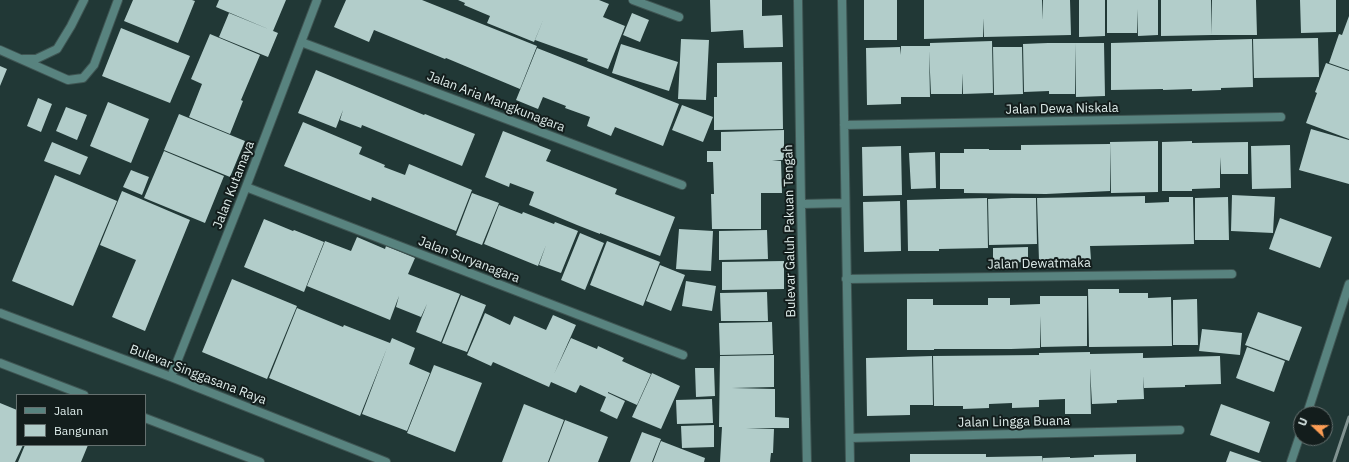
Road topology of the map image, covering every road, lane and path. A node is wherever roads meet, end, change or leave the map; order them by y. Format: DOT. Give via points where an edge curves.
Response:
graph roads {
  1 [pos="84,0"];
  2 [pos="118,0"];
  3 [pos="317,0"];
  4 [pos="633,0"];
  5 [pos="798,0"];
  6 [pos="842,0"];
  7 [pos="679,17"];
  8 [pos="301,42"];
  9 [pos="0,50"];
  10 [pos="20,59"];
  11 [pos="1281,117"];
  12 [pos="844,125"];
  13 [pos="682,185"];
  14 [pos="246,187"];
  15 [pos="844,203"];
  16 [pos="801,204"];
  17 [pos="1232,274"];
  18 [pos="846,279"];
  19 [pos="1349,284"];
  20 [pos="0,313"];
  21 [pos="683,355"];
  22 [pos="0,363"];
  23 [pos="171,377"];
  24 [pos="81,394"];
  25 [pos="1310,406"];
  26 [pos="146,418"];
  27 [pos="1180,430"];
  28 [pos="850,438"];
  29 [pos="1296,446"];
  30 [pos="260,462"];
  31 [pos="386,462"];
  32 [pos="807,462"];
  33 [pos="850,462"];
  34 [pos="1291,462"];
  1 -- 10 [label="street" via="57,49 36,59"];
  2 -- 10 [label="street" via="94,65 83,78 68,80"];
  3 -- 8 [label="street, Jalan Kutamaya"];
  4 -- 7 [label="street"];
  5 -- 16 [label="street, Bulevar Galuh Pakuan Tengah"];
  6 -- 12 [label="street"];
  8 -- 13 [label="street, Jalan Aria Mangkunagara"];
  8 -- 14 [label="street, Jalan Kutamaya"];
  9 -- 10 [label="street"];
  11 -- 12 [label="street, Jalan Dewa Niskala"];
  12 -- 15 [label="street"];
  14 -- 21 [label="street, Jalan Suryanagara"];
  14 -- 23 [label="street, Jalan Kutamaya"];
  15 -- 16 [label="street"];
  15 -- 18 [label="street"];
  16 -- 32 [label="street, Bulevar Galuh Pakuan Tengah"];
  17 -- 18 [label="street, Jalan Dewatmaka"];
  18 -- 28 [label="street"];
  19 -- 25 [label="street"];
  20 -- 23 [label="street, Bulevar Singgasana Raya"];
  22 -- 24 [label="street"];
  23 -- 31 [label="street, Bulevar Singgasana Raya"];
  26 -- 30 [label="street"];
  27 -- 28 [label="street, Jalan Lingga Buana"];
  28 -- 33 [label="street"];
  29 -- 34 [label="street"];
}
